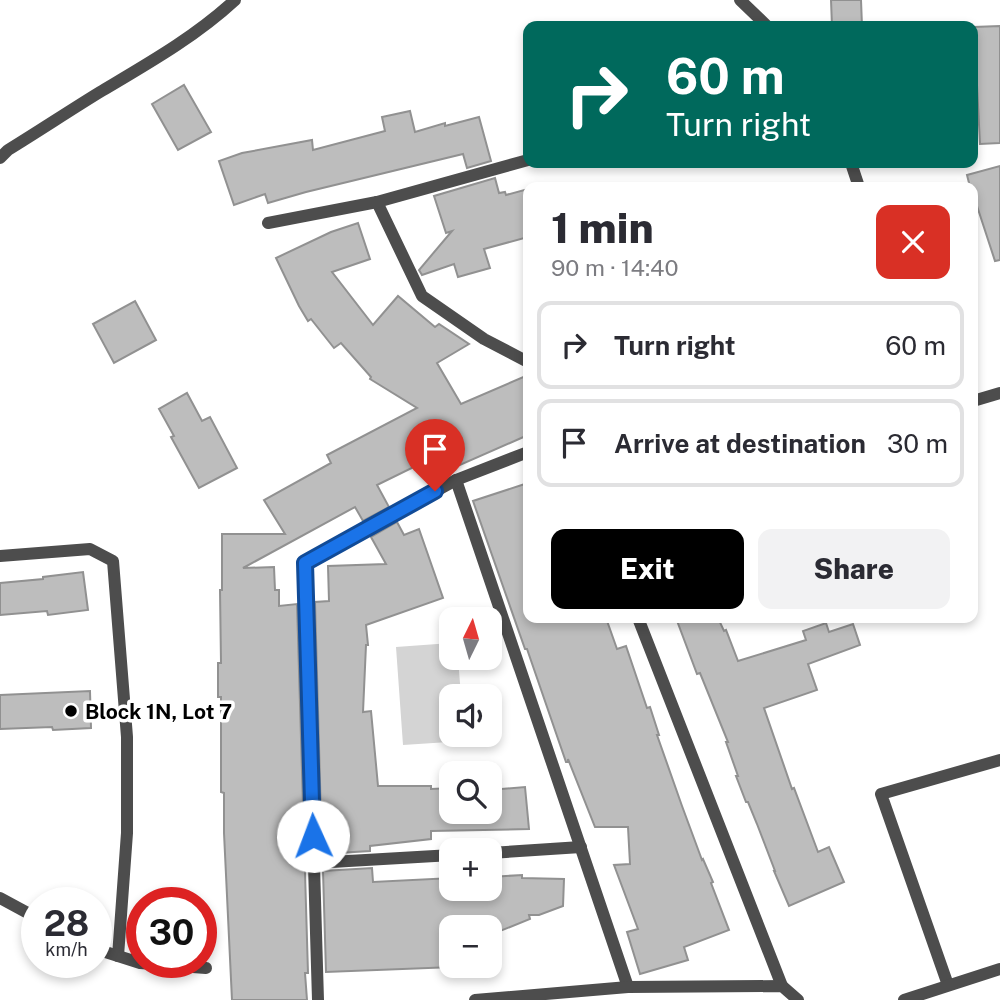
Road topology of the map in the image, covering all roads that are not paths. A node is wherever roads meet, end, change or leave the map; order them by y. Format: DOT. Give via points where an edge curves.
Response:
graph roads {
  1 [pos="235,0"];
  2 [pos="740,0"];
  3 [pos="762,21"];
  4 [pos="0,158"];
  5 [pos="523,161"];
  6 [pos="377,202"];
  7 [pos="268,223"];
  8 [pos="523,360"];
  9 [pos="1000,393"];
  10 [pos="978,400"];
  11 [pos="523,454"];
  12 [pos="456,480"];
  13 [pos="0,556"];
  14 [pos="640,623"];
  15 [pos="1000,760"];
  16 [pos="581,847"];
  17 [pos="502,852"];
  18 [pos="439,856"];
  19 [pos="314,863"];
  20 [pos="0,898"];
  21 [pos="21,909"];
  22 [pos="112,954"];
  23 [pos="118,956"];
  24 [pos="126,959"];
  25 [pos="1000,969"];
  26 [pos="948,985"];
  27 [pos="782,986"];
  28 [pos="628,988"];
  29 [pos="318,1000"];
  30 [pos="475,1000"];
  31 [pos="798,1000"];
  32 [pos="904,1000"];
  1 -- 4 [label="street" via="169,51"];
  2 -- 3 [label="street"];
  5 -- 6 [label="street"];
  6 -- 7 [label="street"];
  6 -- 8 [label="street" via="422,296 484,340"];
  9 -- 10 [label="street"];
  11 -- 12 [label="street"];
  12 -- 16 [label="street"];
  12 -- 19 [label="street" via="305,563"];
  13 -- 23 [label="street" via="90,549 114,561 127,737 127,833"];
  14 -- 27 [label="street"];
  15 -- 26 [label="street" via="881,794"];
  16 -- 17 [label="street"];
  16 -- 28 [label="street"];
  18 -- 19 [label="street"];
  19 -- 29 [label="street"];
  20 -- 21 [label="street"];
  22 -- 23 [label="street"];
  23 -- 24 [label="street"];
  25 -- 26 [label="street"];
  26 -- 32 [label="street"];
  27 -- 28 [label="street"];
  27 -- 31 [label="street"];
  28 -- 30 [label="street"];
}
